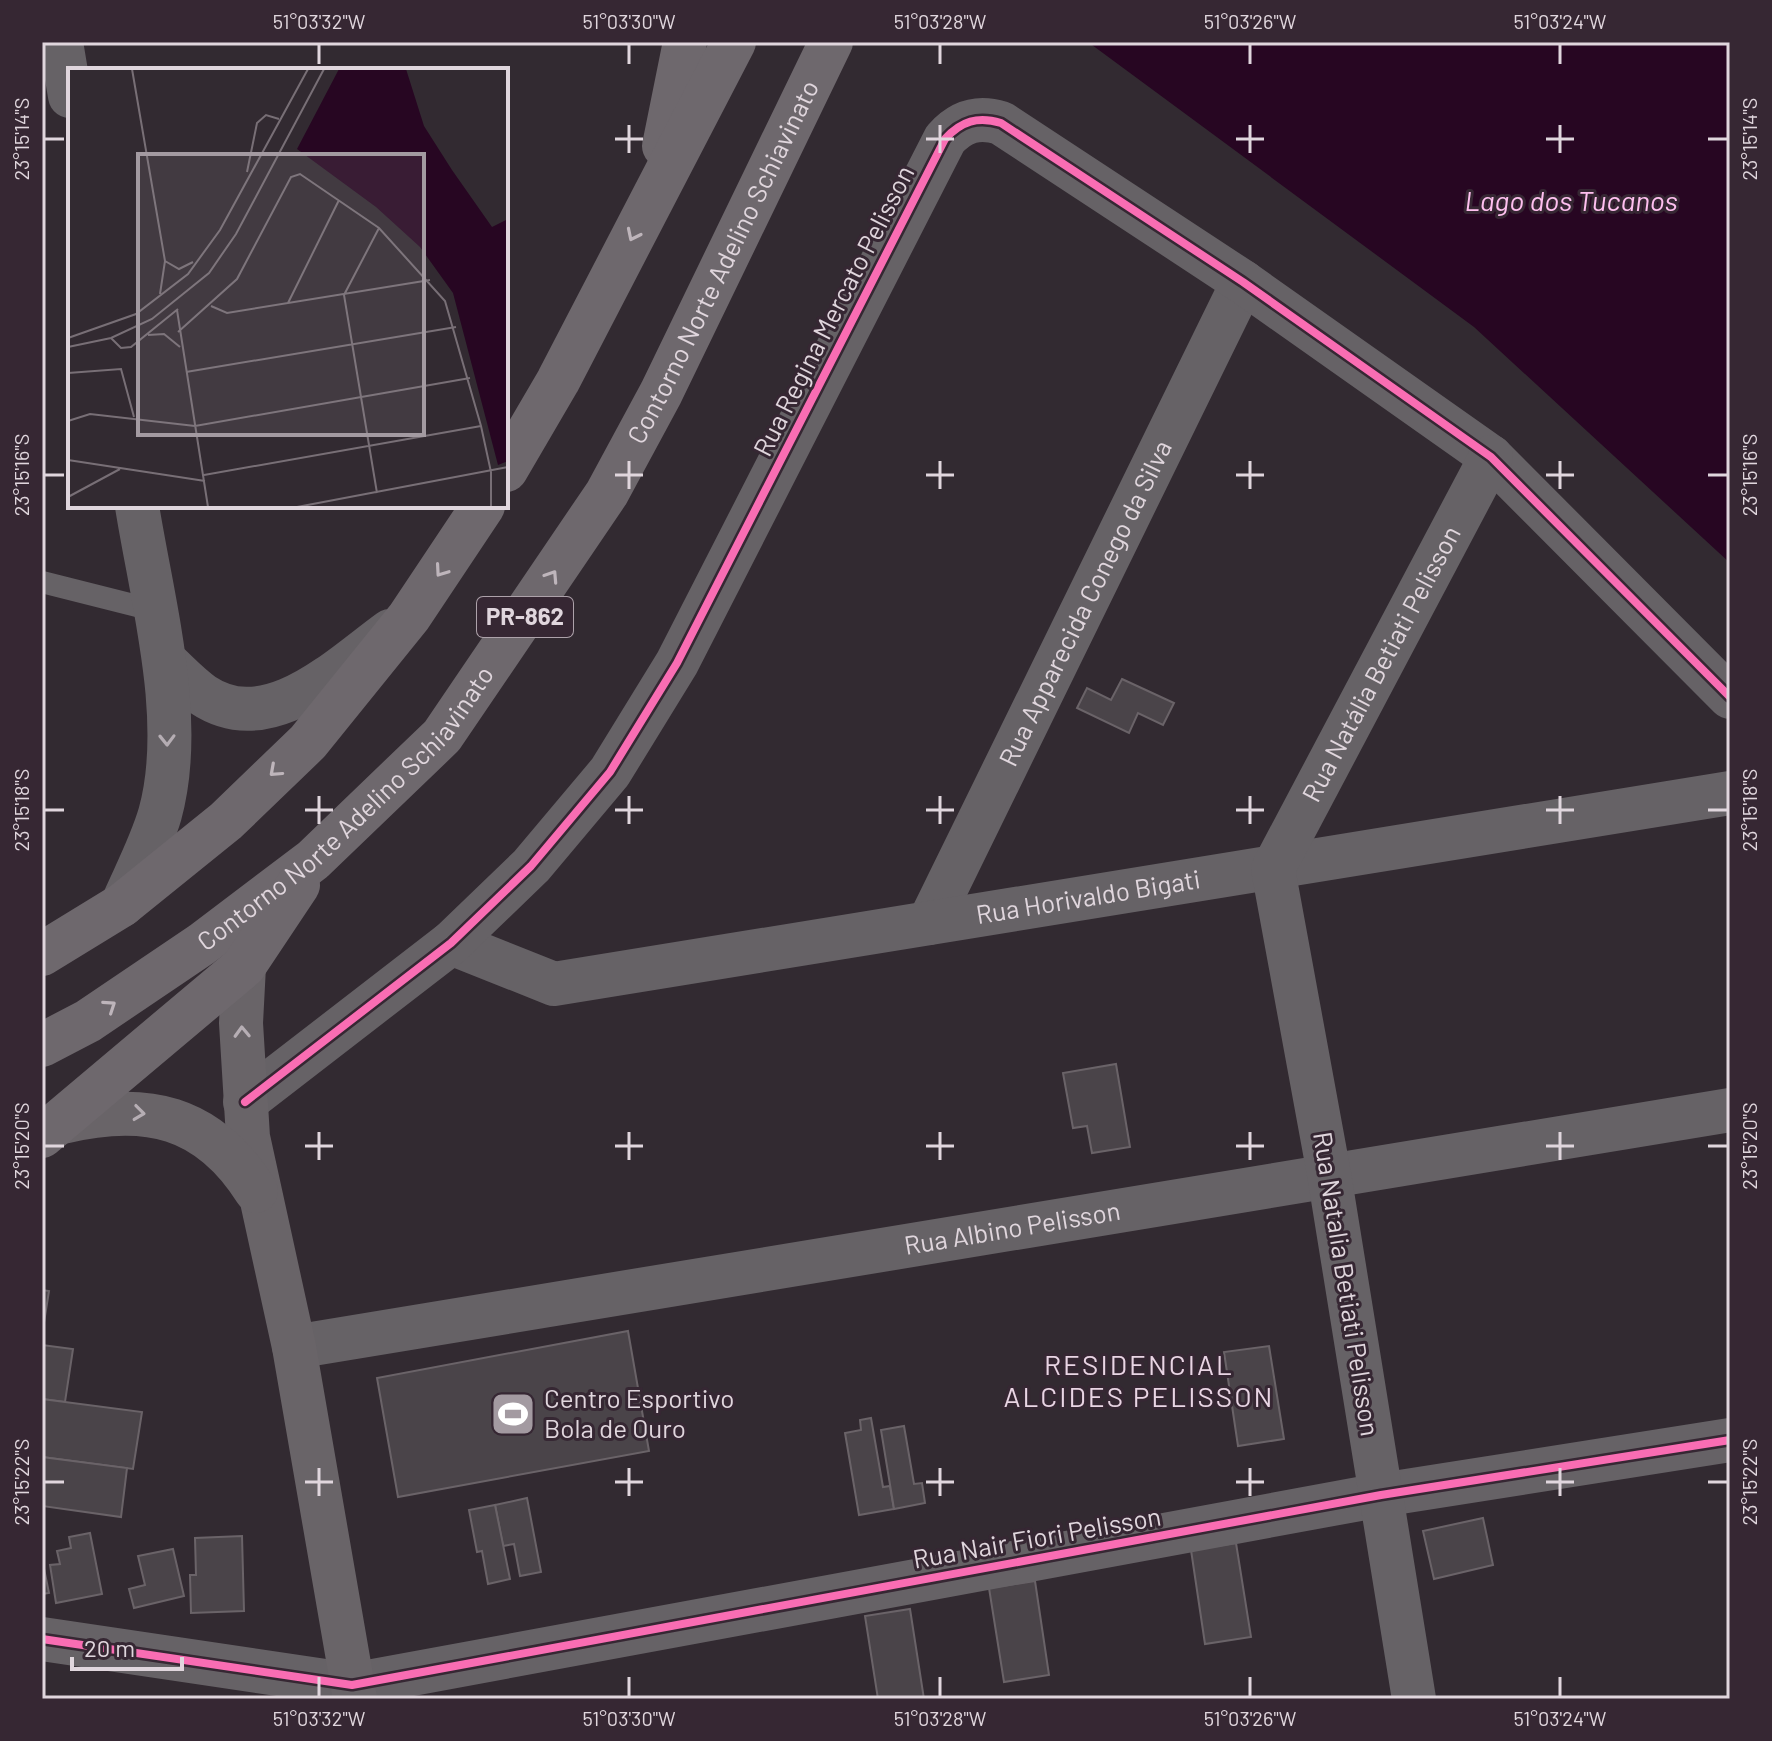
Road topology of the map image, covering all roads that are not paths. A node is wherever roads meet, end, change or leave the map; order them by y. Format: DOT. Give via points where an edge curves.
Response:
graph roads {
  1 [pos="61,42"];
  2 [pos="685,42"];
  3 [pos="734,42"];
  4 [pos="831,42"];
  5 [pos="68,84"];
  6 [pos="656,190"];
  7 [pos="1243,282"];
  8 [pos="1491,457"];
  9 [pos="508,467"];
  10 [pos="137,508"];
  11 [pos="482,508"];
  12 [pos="42,582"];
  13 [pos="153,610"];
  14 [pos="409,617"];
  15 [pos="166,662"];
  16 [pos="1730,697"];
  17 [pos="1730,793"];
  18 [pos="313,860"];
  19 [pos="1273,869"];
  20 [pos="122,905"];
  21 [pos="929,923"];
  22 [pos="451,943"];
  23 [pos="42,954"];
  24 [pos="244,966"];
  25 [pos="42,1045"];
  26 [pos="245,1102"];
  27 [pos="1730,1110"];
  28 [pos="52,1129"];
  29 [pos="1329,1174"];
  30 [pos="257,1193"];
  31 [pos="294,1347"];
  32 [pos="1730,1440"];
  33 [pos="1381,1495"];
  34 [pos="42,1639"];
  35 [pos="354,1692"];
  36 [pos="1414,1699"];
  1 -- 5 [label="street"];
  2 -- 6 [label="highway"];
  3 -- 6 [label="highway"];
  18 -- 4 [label="highway, Contorno Norte Adelino Schiavinato / PR-862, one-way" via="442,736 597,511 661,393"];
  6 -- 9 [label="highway, one-way"];
  7 -- 8 [label="street, Rua Regina Mercato Pelisson"];
  7 -- 21 [label="street, Rua Apparecida Conego da Silva"];
  7 -- 22 [label="street, Rua Regina Mercato Pelisson" via="1001,123 987,119 956,127 937,153 677,663 610,772 531,866"];
  8 -- 16 [label="street, Rua Regina Mercato Pelisson"];
  8 -- 19 [label="street, Rua Natália Betiati Pelisson"];
  10 -- 13 [label="street"];
  11 -- 14 [label="highway, one-way"];
  12 -- 13 [label="lane"];
  13 -- 15 [label="street"];
  14 -- 15 [label="street" via="303,694 277,705 224,705"];
  14 -- 20 [label="highway, one-way" via="308,742 226,821"];
  15 -- 20 [label="street, one-way" via="167,777 160,816"];
  17 -- 19 [label="street, Rua Horivaldo Bigati"];
  18 -- 24 [label="highway"];
  25 -- 18 [label="highway, Contorno Norte Adelino Schiavinato / PR-862, one-way" via="177,961"];
  19 -- 21 [label="street, Rua Horivaldo Bigati"];
  19 -- 29 [label="street, Rua Natalia Betiati Pelisson"];
  20 -- 23 [label="highway"];
  21 -- 22 [label="street, Rua Horivaldo Bigati" via="554,984"];
  22 -- 26 [label="street, Rua Regina Mercato Pelisson"];
  26 -- 24 [label="street, one-way"];
  24 -- 28 [label="highway"];
  26 -- 30 [label="street"];
  27 -- 29 [label="street, Rua Albino Pelisson"];
  28 -- 30 [label="street, one-way" via="129,1111 161,1116 218,1144"];
  29 -- 31 [label="street, Rua Albino Pelisson"];
  29 -- 33 [label="street, Rua Natalia Betiati Pelisson"];
  30 -- 31 [label="street"];
  31 -- 35 [label="street"];
  32 -- 33 [label="street, Rua Nair Fiori Pelisson"];
  33 -- 35 [label="street, Rua Nair Fiori Pelisson"];
  33 -- 36 [label="street, Rua Natalia Betiati Pelisson"];
  34 -- 35 [label="street, Rua Nair Fiori Pelisson"];
}
